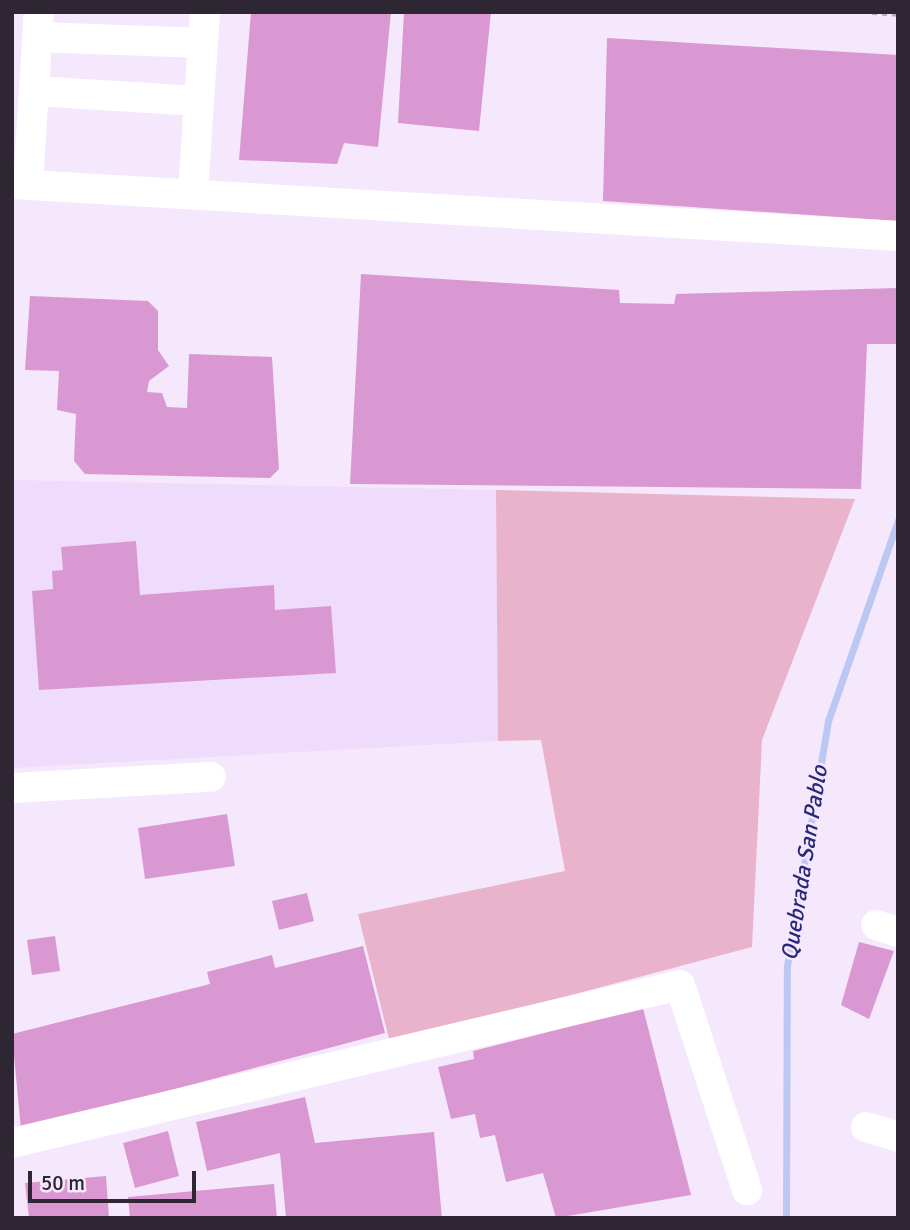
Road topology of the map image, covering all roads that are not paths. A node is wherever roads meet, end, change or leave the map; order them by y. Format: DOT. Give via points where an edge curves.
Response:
graph roads {
  1 [pos="205,12"];
  2 [pos="39,24"];
  3 [pos="203,43"];
  4 [pos="34,91"];
  5 [pos="199,101"];
  6 [pos="20,185"];
  7 [pos="193,192"];
  8 [pos="898,236"];
  9 [pos="211,777"];
  10 [pos="12,788"];
  11 [pos="866,1127"];
  12 [pos="898,1138"];
  13 [pos="12,1143"];
  14 [pos="747,1190"];
  1 -- 3 [label="street"];
  2 -- 3 [label="street"];
  2 -- 4 [label="street"];
  3 -- 5 [label="street"];
  4 -- 5 [label="street"];
  4 -- 6 [label="street"];
  5 -- 7 [label="street"];
  6 -- 7 [label="street"];
  7 -- 8 [label="street"];
  9 -- 10 [label="street"];
  11 -- 12 [label="street"];
  13 -- 14 [label="street" via="680,985"];
}
